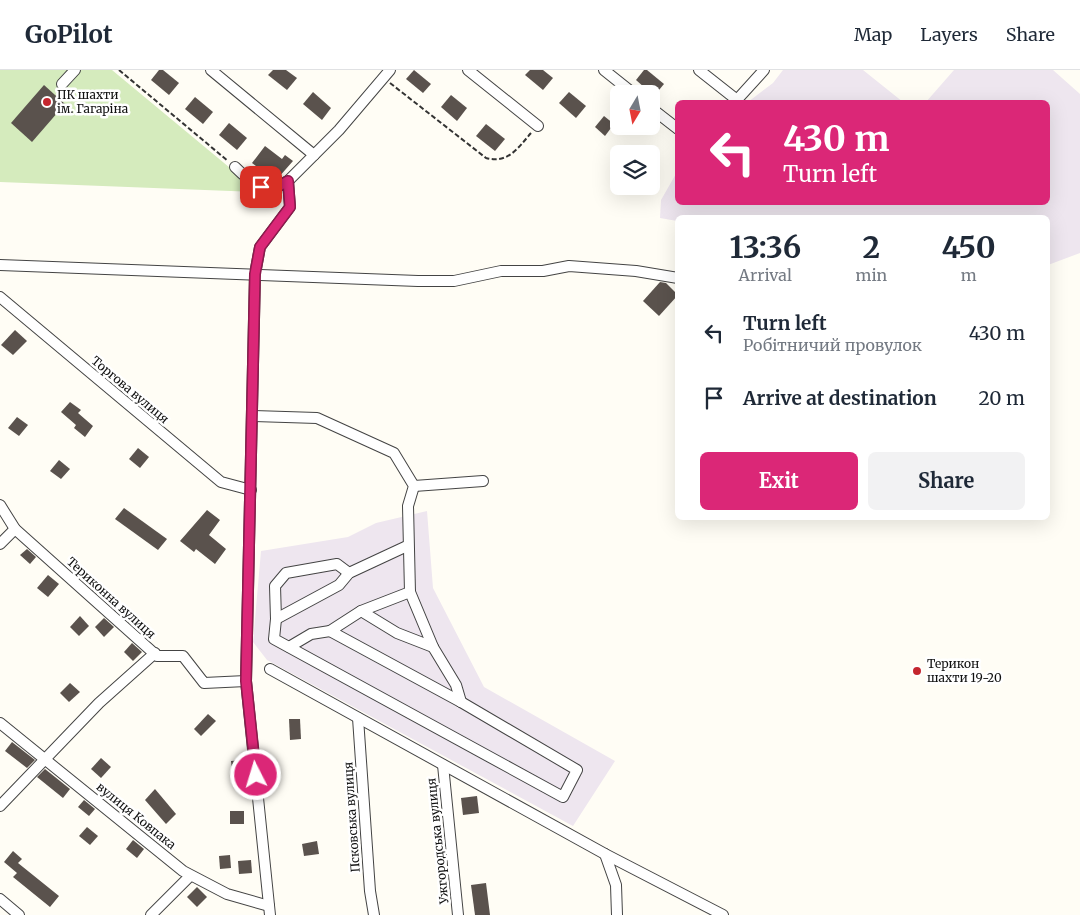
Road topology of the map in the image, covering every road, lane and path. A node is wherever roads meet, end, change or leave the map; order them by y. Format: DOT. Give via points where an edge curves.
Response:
graph roads {
  1 [pos="75,70"];
  2 [pos="119,70"];
  3 [pos="212,70"];
  4 [pos="468,70"];
  5 [pos="604,70"];
  6 [pos="700,70"];
  7 [pos="764,70"];
  8 [pos="386,74"];
  9 [pos="62,84"];
  10 [pos="623,85"];
  11 [pos="735,100"];
  12 [pos="737,100"];
  13 [pos="660,115"];
  14 [pos="538,126"];
  15 [pos="675,127"];
  16 [pos="314,155"];
  17 [pos="235,167"];
  18 [pos="288,181"];
  19 [pos="0,265"];
  20 [pos="255,274"];
  21 [pos="675,278"];
  22 [pos="0,297"];
  23 [pos="253,416"];
  24 [pos="483,481"];
  25 [pos="414,486"];
  26 [pos="251,490"];
  27 [pos="0,505"];
  28 [pos="15,529"];
  29 [pos="0,544"];
  30 [pos="407,546"];
  31 [pos="349,573"];
  32 [pos="410,592"];
  33 [pos="362,611"];
  34 [pos="276,618"];
  35 [pos="330,631"];
  36 [pos="290,647"];
  37 [pos="432,647"];
  38 [pos="155,653"];
  39 [pos="270,669"];
  40 [pos="246,681"];
  41 [pos="461,702"];
  42 [pos="358,718"];
  43 [pos="0,723"];
  44 [pos="46,760"];
  45 [pos="443,765"];
  46 [pos="0,806"];
  47 [pos="605,854"];
  48 [pos="190,876"];
  49 [pos="0,899"];
  50 [pos="269,911"];
  51 [pos="19,915"];
  52 [pos="151,915"];
  53 [pos="374,915"];
  54 [pos="458,915"];
  55 [pos="617,915"];
  56 [pos="723,915"];
  1 -- 9 [label="street"];
  2 -- 17 [label="path"];
  3 -- 16 [label="street"];
  4 -- 14 [label="street"];
  5 -- 10 [label="street"];
  6 -- 11 [label="street"];
  7 -- 12 [label="street"];
  8 -- 14 [label="path" via="486,158 495,160 510,156"];
  8 -- 16 [label="street"];
  13 -- 15 [label="street"];
  16 -- 18 [label="street"];
  17 -- 18 [label="street" via="261,187 279,186"];
  18 -- 20 [label="street" via="290,207 260,247"];
  19 -- 20 [label="street"];
  20 -- 21 [label="street" via="454,281 502,270 543,271 569,266"];
  20 -- 23 [label="street"];
  22 -- 26 [label="street, Торгова вулиця" via="221,482"];
  23 -- 25 [label="street" via="317,418 394,453"];
  23 -- 26 [label="street"];
  24 -- 25 [label="street"];
  25 -- 30 [label="street" via="408,506"];
  26 -- 40 [label="street"];
  27 -- 28 [label="street, Териконна вулиця"];
  28 -- 29 [label="street"];
  28 -- 38 [label="street, Териконна вулиця"];
  30 -- 31 [label="street"];
  30 -- 32 [label="street"];
  31 -- 34 [label="street" via="339,585"];
  31 -- 34 [label="street" via="337,564 286,573 275,586"];
  32 -- 33 [label="street"];
  32 -- 37 [label="street"];
  33 -- 35 [label="street"];
  33 -- 37 [label="street" via="397,633"];
  34 -- 36 [label="street" via="274,639"];
  35 -- 36 [label="street" via="311,634"];
  35 -- 41 [label="street"];
  36 -- 41 [label="street" via="563,797 577,770"];
  37 -- 41 [label="street" via="456,685"];
  38 -- 40 [label="street, Териконна вулиця" via="157,656 183,656 204,683"];
  38 -- 44 [label="street" via="99,703"];
  39 -- 42 [label="street"];
  40 -- 50 [label="street"];
  42 -- 45 [label="street"];
  42 -- 53 [label="street, Псковська вулиця"];
  43 -- 44 [label="street, вулиця Ковпака"];
  44 -- 46 [label="street"];
  44 -- 48 [label="street, вулиця Ковпака"];
  45 -- 47 [label="street"];
  45 -- 54 [label="street, Ужгородська вулиця"];
  47 -- 55 [label="street" via="616,885"];
  47 -- 56 [label="street"];
  48 -- 50 [label="street, вулиця Ковпака"];
  48 -- 52 [label="street"];
  49 -- 51 [label="street"];
}
